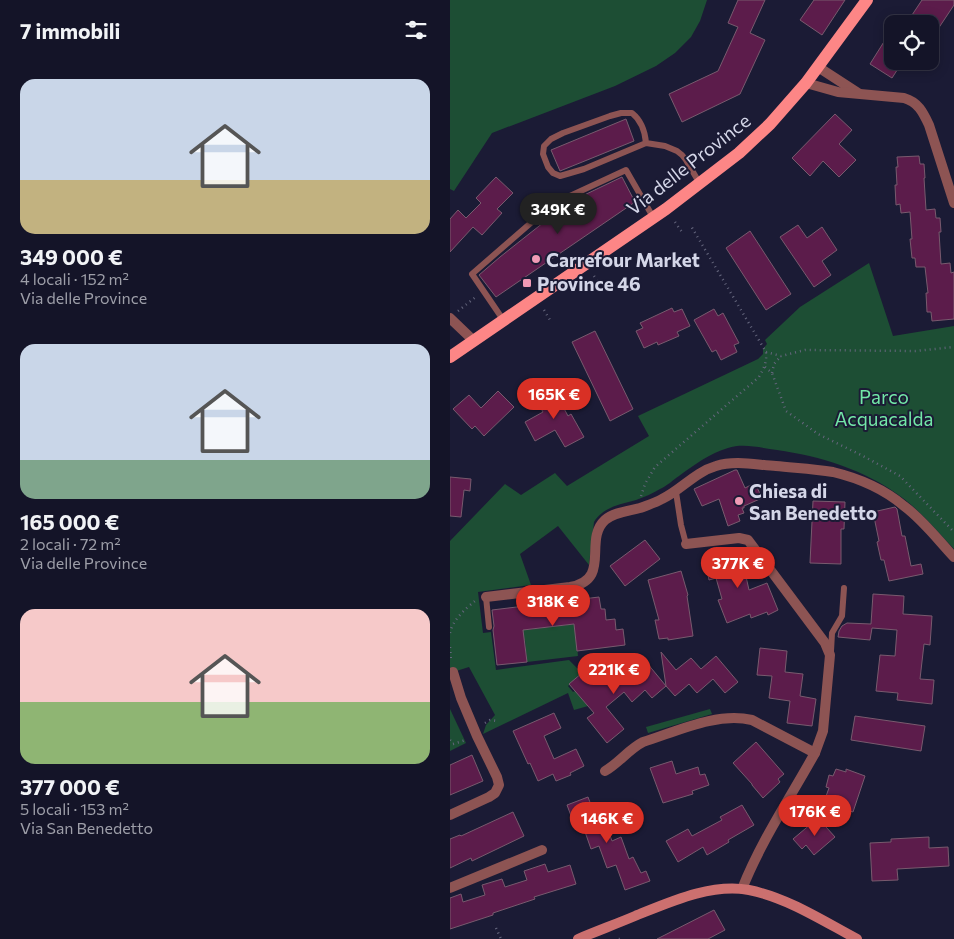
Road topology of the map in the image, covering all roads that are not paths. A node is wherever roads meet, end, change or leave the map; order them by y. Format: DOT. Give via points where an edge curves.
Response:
graph roads {
  1 [pos="867,0"];
  2 [pos="818,68"];
  3 [pos="806,83"];
  4 [pos="858,93"];
  5 [pos="646,143"];
  6 [pos="700,184"];
  7 [pos="954,204"];
  8 [pos="653,217"];
  9 [pos="452,316"];
  10 [pos="504,321"];
  11 [pos="474,341"];
  12 [pos="450,357"];
  13 [pos="676,492"];
  14 [pos="686,544"];
  15 [pos="954,557"];
  16 [pos="844,588"];
  17 [pos="486,597"];
  18 [pos="489,627"];
  19 [pos="830,655"];
  20 [pos="453,672"];
  21 [pos="815,753"];
  22 [pos="604,771"];
  23 [pos="450,815"];
  24 [pos="542,850"];
  25 [pos="450,888"];
  26 [pos="742,889"];
  27 [pos="578,939"];
  28 [pos="857,939"];
  1 -- 2 [label="main road, Via delle Province"];
  2 -- 3 [label="main road, Via delle Province"];
  2 -- 4 [label="street"];
  3 -- 4 [label="street" via="838,92"];
  3 -- 6 [label="main road, Via delle Province" via="748,145"];
  4 -- 7 [label="street" via="904,98 918,106 929,125"];
  5 -- 5 [label="lane" via="560,176 548,168 543,154 544,146 551,139 621,113 632,113 638,118"];
  5 -- 6 [label="lane" via="676,151 686,160"];
  6 -- 8 [label="main road, Via delle Province"];
  8 -- 10 [label="main road, Via delle Province"];
  8 -- 10 [label="lane" via="626,170 548,208 472,274"];
  9 -- 11 [label="street"];
  10 -- 11 [label="main road, Via delle Province"];
  11 -- 12 [label="main road, Via delle Province"];
  13 -- 14 [label="lane"];
  13 -- 15 [label="street" via="704,471 725,464 834,472 875,488 904,505"];
  13 -- 17 [label="street" via="652,504 607,518 597,535 594,571 578,585"];
  14 -- 19 [label="street" via="739,538 750,542 825,643"];
  16 -- 19 [label="lane" via="842,612 832,633"];
  17 -- 18 [label="lane"];
  19 -- 21 [label="street" via="823,731"];
  20 -- 23 [label="street" via="499,785 489,797"];
  21 -- 22 [label="street" via="752,720 726,718 643,742"];
  21 -- 26 [label="street" via="762,845"];
  24 -- 25 [label="street"];
  26 -- 27 [label="street" via="709,891 686,897"];
  26 -- 28 [label="street" via="783,901"];
}
